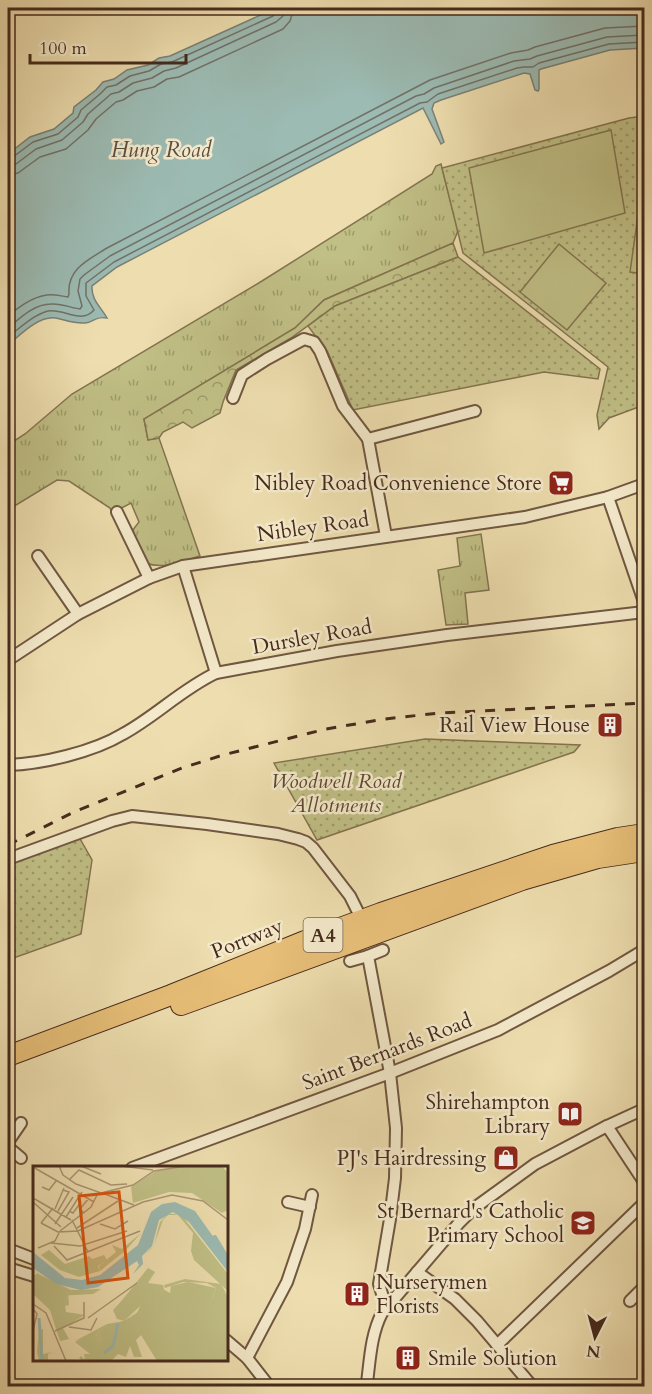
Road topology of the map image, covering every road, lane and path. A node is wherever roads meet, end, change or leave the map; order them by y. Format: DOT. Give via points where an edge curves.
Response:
graph roads {
  1 [pos="233,398"];
  2 [pos="475,411"];
  3 [pos="368,439"];
  4 [pos="645,484"];
  5 [pos="608,497"];
  6 [pos="117,512"];
  7 [pos="386,536"];
  8 [pos="39,556"];
  9 [pos="183,566"];
  10 [pos="149,578"];
  11 [pos="645,602"];
  12 [pos="645,612"];
  13 [pos="78,614"];
  14 [pos="8,660"];
  15 [pos="216,673"];
  16 [pos="8,765"];
  17 [pos="645,834"];
  18 [pos="645,851"];
  19 [pos="8,859"];
  20 [pos="362,920"];
  21 [pos="383,950"];
  22 [pos="645,950"];
  23 [pos="368,956"];
  24 [pos="350,962"];
  25 [pos="8,1056"];
  26 [pos="8,1069"];
  27 [pos="390,1073"];
  28 [pos="645,1108"];
  29 [pos="21,1123"];
  30 [pos="607,1126"];
  31 [pos="8,1142"];
  32 [pos="8,1147"];
  33 [pos="21,1158"];
  34 [pos="135,1166"];
  35 [pos="645,1182"];
  36 [pos="288,1202"];
  37 [pos="645,1203"];
  38 [pos="8,1249"];
  39 [pos="33,1259"];
  40 [pos="8,1268"];
  41 [pos="417,1272"];
  42 [pos="33,1276"];
  43 [pos="645,1287"];
  44 [pos="630,1300"];
  45 [pos="386,1307"];
  46 [pos="228,1342"];
  47 [pos="497,1345"];
  48 [pos="247,1358"];
  49 [pos="366,1385"];
  50 [pos="269,1386"];
  51 [pos="532,1386"];
  1 -- 3 [label="street" via="242,375 304,339 314,342 343,406"];
  2 -- 3 [label="street"];
  3 -- 7 [label="street"];
  4 -- 5 [label="street, Nibley Road"];
  5 -- 7 [label="street, Nibley Road" via="525,517"];
  5 -- 11 [label="street"];
  6 -- 10 [label="street"];
  7 -- 9 [label="street, Nibley Road"];
  8 -- 13 [label="street"];
  9 -- 10 [label="street, Nibley Road"];
  9 -- 15 [label="street"];
  10 -- 13 [label="street, Nibley Road"];
  12 -- 15 [label="street, Dursley Road" via="435,636"];
  13 -- 14 [label="street, Nibley Road"];
  15 -- 16 [label="street, Dursley Road" via="101,745 45,761"];
  17 -- 20 [label="highway, Portway / A4" via="553,855"];
  18 -- 26 [label="highway, Portway / A4" via="598,858 522,880"];
  19 -- 20 [label="street" via="132,816 278,834 313,848 350,896"];
  20 -- 25 [label="highway, Portway / A4"];
  21 -- 23 [label="street"];
  22 -- 27 [label="street, Saint Bernards Road" via="498,1030"];
  23 -- 24 [label="street"];
  23 -- 27 [label="street"];
  27 -- 34 [label="street, Saint Bernards Road"];
  27 -- 45 [label="street" via="396,1128 395,1178 379,1284"];
  28 -- 30 [label="street"];
  29 -- 31 [label="street"];
  30 -- 35 [label="street"];
  30 -- 41 [label="street" via="535,1164 473,1209"];
  32 -- 33 [label="street"];
  36 -- 48 [label="street" via="311,1201 299,1251"];
  37 -- 47 [label="street"];
  38 -- 39 [label="street"];
  40 -- 42 [label="street"];
  41 -- 45 [label="street"];
  41 -- 47 [label="street" via="454,1299"];
  43 -- 44 [label="street"];
  45 -- 49 [label="street" via="378,1320"];
  46 -- 48 [label="street"];
  47 -- 51 [label="street"];
  48 -- 50 [label="street"];
}
